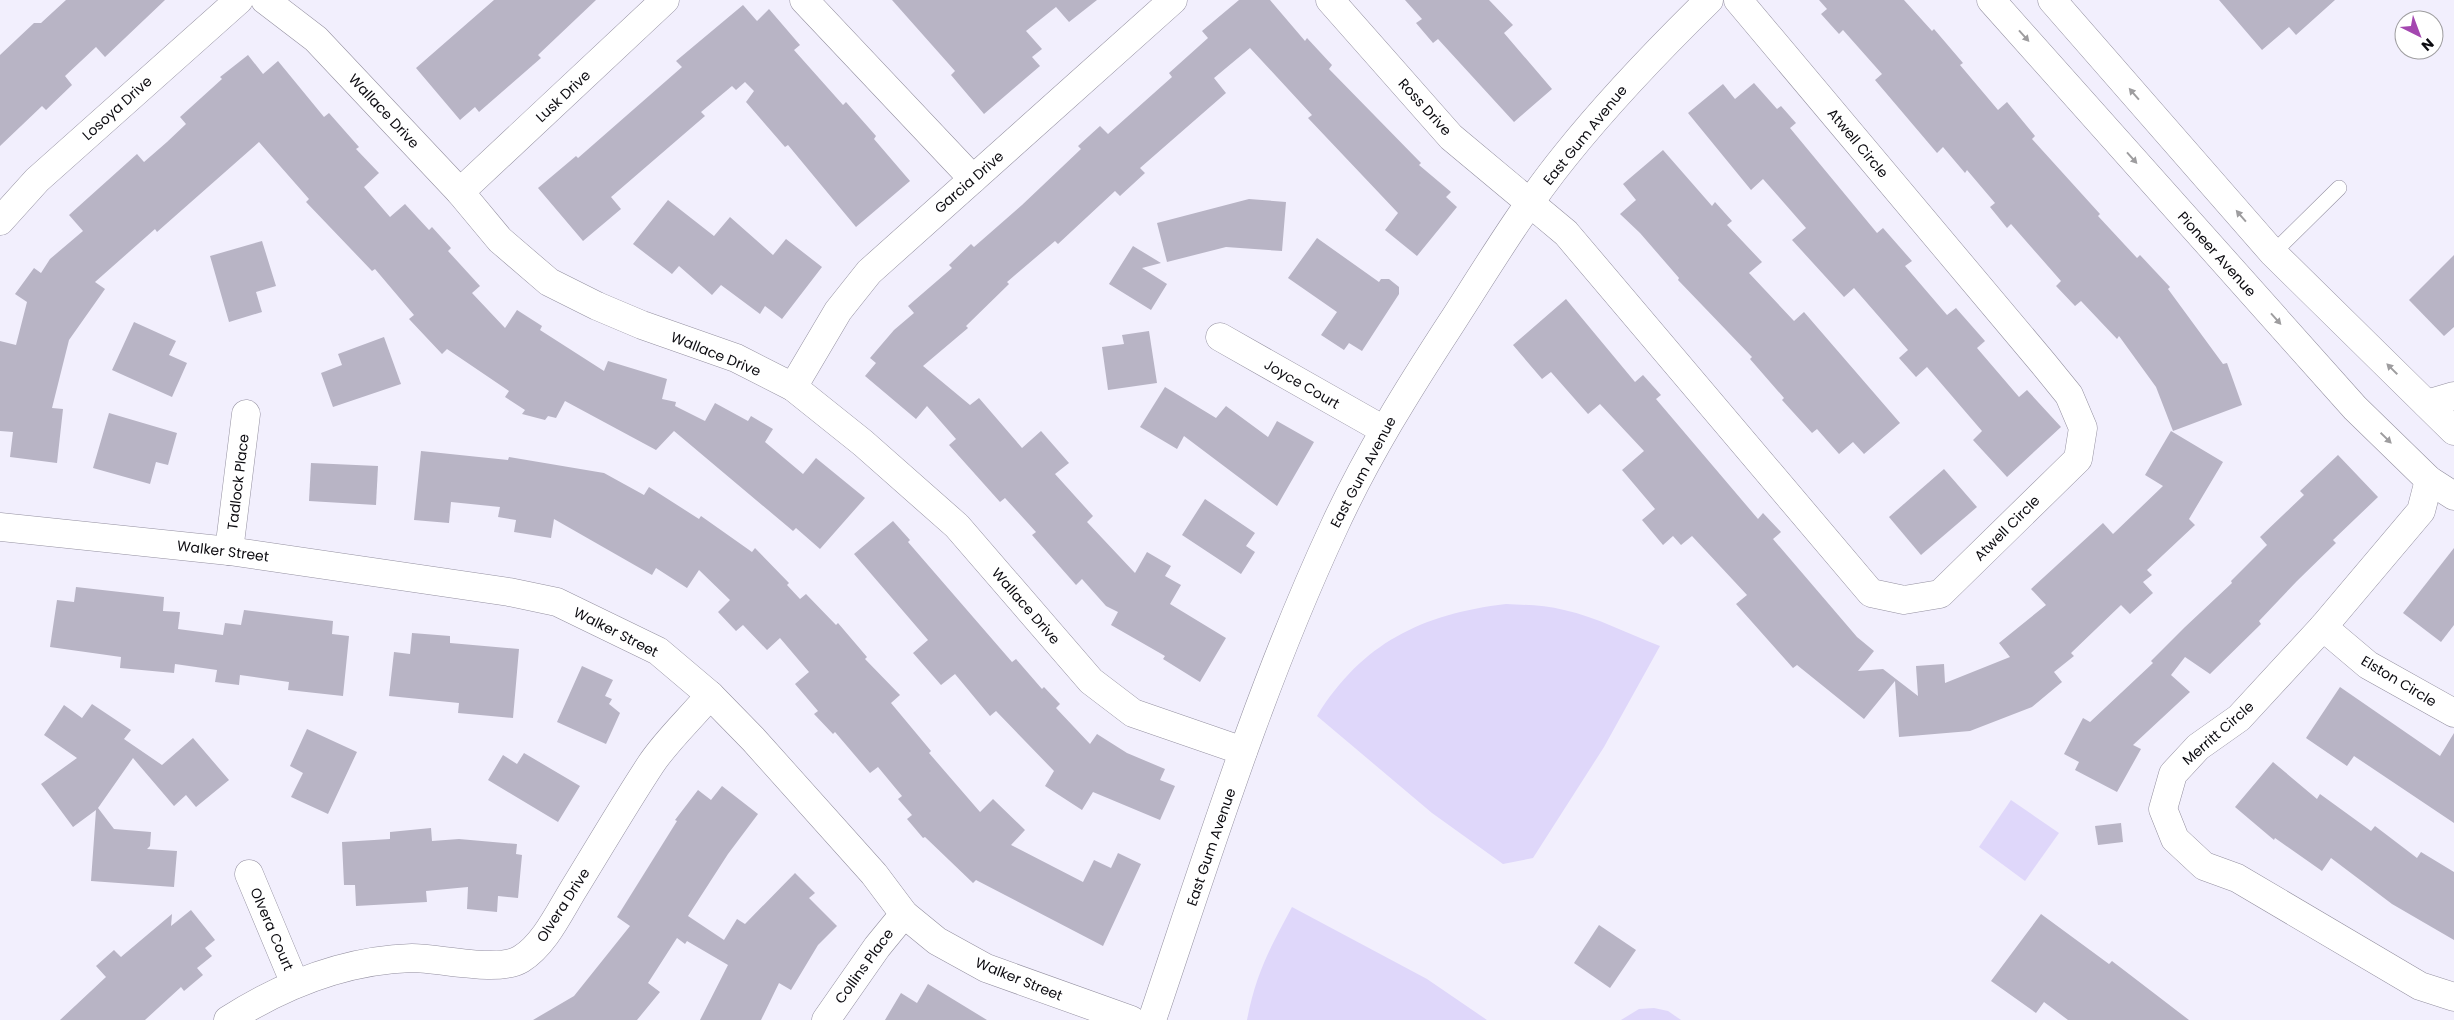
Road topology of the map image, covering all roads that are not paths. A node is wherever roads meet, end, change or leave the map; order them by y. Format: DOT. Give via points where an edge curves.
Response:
graph roads {
  1 [pos="239,0"];
  2 [pos="265,0"];
  3 [pos="665,0"];
  4 [pos="804,0"];
  5 [pos="1172,0"];
  6 [pos="1330,0"];
  7 [pos="1709,0"];
  8 [pos="1738,0"];
  9 [pos="1991,0"];
  10 [pos="2052,0"];
  11 [pos="974,179"];
  12 [pos="2339,188"];
  13 [pos="460,192"];
  14 [pos="1530,203"];
  15 [pos="0,221"];
  16 [pos="2273,253"];
  17 [pos="1220,337"];
  18 [pos="793,387"];
  19 [pos="2454,396"];
  20 [pos="2426,404"];
  21 [pos="246,414"];
  22 [pos="1384,430"];
  23 [pos="2454,431"];
  24 [pos="2430,480"];
  25 [pos="2454,496"];
  26 [pos="0,527"];
  27 [pos="229,551"];
  28 [pos="2323,627"];
  29 [pos="710,695"];
  30 [pos="2454,714"];
  31 [pos="1243,752"];
  32 [pos="249,874"];
  33 [pos="904,914"];
  34 [pos="295,984"];
  35 [pos="2454,997"];
  36 [pos="228,1020"];
  37 [pos="826,1020"];
  38 [pos="1131,1020"];
  39 [pos="1152,1020"];
  1 -- 15 [label="street, Losoya Drive" via="37,180"];
  2 -- 13 [label="street, Wallace Drive" via="316,39"];
  3 -- 13 [label="street, Lusk Drive"];
  4 -- 11 [label="street"];
  5 -- 11 [label="street, Garcia Drive"];
  6 -- 14 [label="street, Ross Drive" via="1451,137"];
  7 -- 14 [label="street, East Gum Avenue" via="1645,62 1564,157"];
  8 -- 14 [label="street, Atwell Circle" via="2044,363 2069,396 2083,428 2078,459 1947,588 1940,594 1904,600 1871,593 1566,233"];
  9 -- 24 [label="street, Pioneer Avenue, one-way" via="2355,408"];
  16 -- 10 [label="street, one-way"];
  11 -- 18 [label="street, Garcia Drive" via="869,272 838,311"];
  12 -- 16 [label="lane"];
  13 -- 18 [label="street, Wallace Drive" via="500,240 549,282 642,325 736,358"];
  14 -- 22 [label="street, East Gum Avenue"];
  20 -- 16 [label="street, one-way"];
  17 -- 22 [label="street, Joyce Court"];
  18 -- 31 [label="street, Wallace Drive" via="863,443 957,526 1091,681 1134,713"];
  19 -- 20 [label="street"];
  20 -- 23 [label="street"];
  21 -- 27 [label="street, Tadlock Place"];
  22 -- 31 [label="street, East Gum Avenue" via="1334,525 1304,593"];
  24 -- 25 [label="street, Pioneer Avenue"];
  24 -- 28 [label="street, Merritt Circle" via="2421,511"];
  26 -- 27 [label="street, Walker Street"];
  27 -- 29 [label="street, Walker Street" via="509,592 557,602 658,651"];
  28 -- 30 [label="street, Elston Circle" via="2368,665"];
  28 -- 35 [label="street, Merritt Circle" via="2239,718 2198,747 2173,774 2163,809 2175,839 2204,866 2236,878 2420,986"];
  29 -- 33 [label="street, Walker Street" via="868,867"];
  29 -- 34 [label="street, Olvera Drive" via="652,762 534,950 519,960 504,964 413,958 356,965"];
  31 -- 39 [label="street, East Gum Avenue"];
  32 -- 34 [label="street, Olvera Court"];
  33 -- 37 [label="street, Collins Place"];
  33 -- 38 [label="street, Walker Street" via="938,941 986,968"];
  34 -- 36 [label="street, Olvera Drive"];
}
